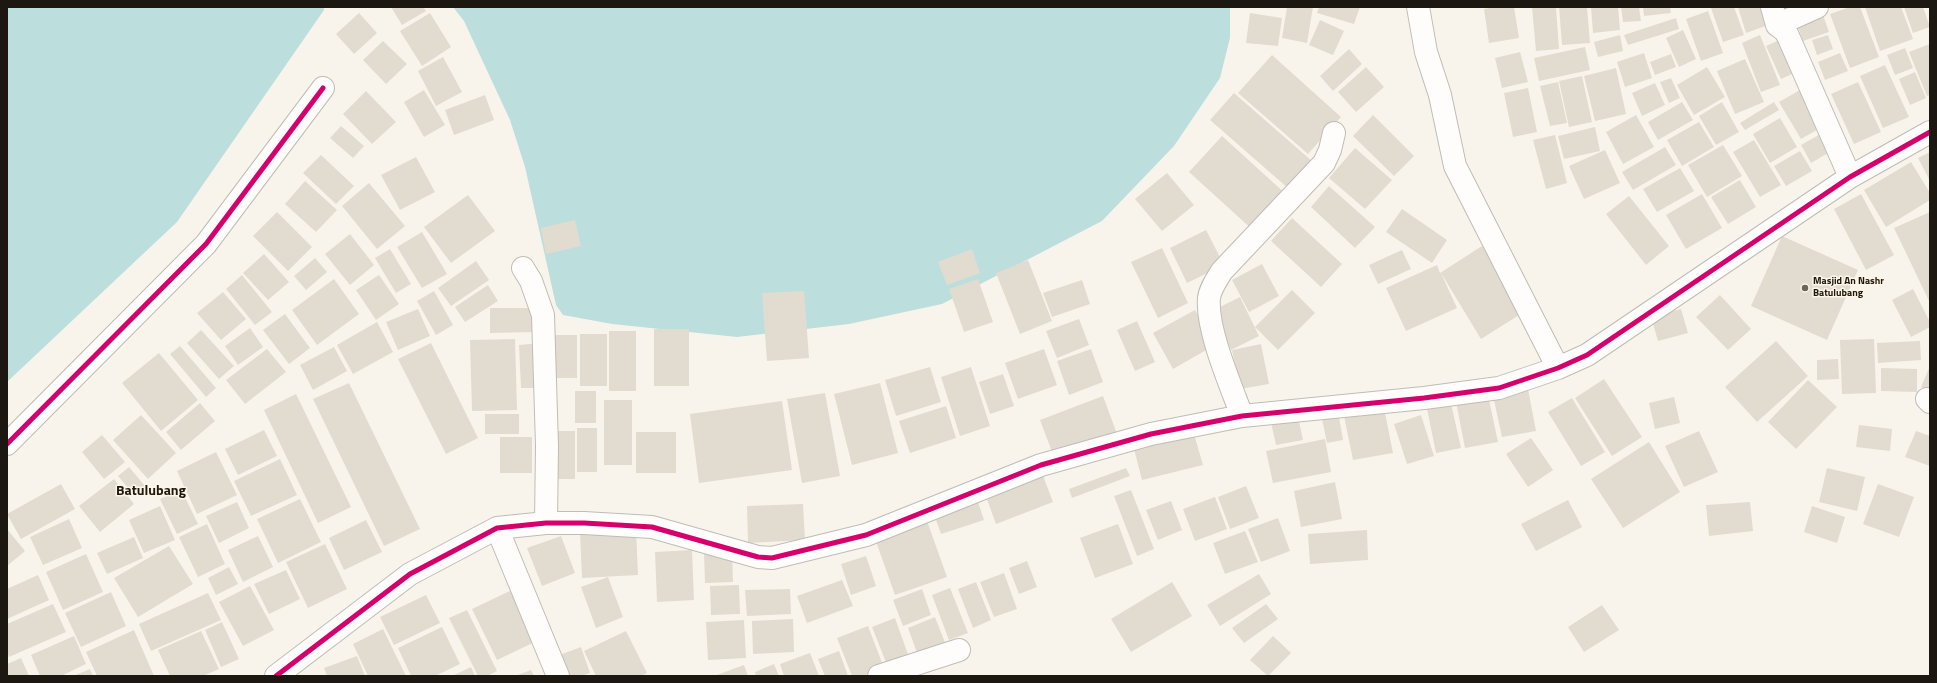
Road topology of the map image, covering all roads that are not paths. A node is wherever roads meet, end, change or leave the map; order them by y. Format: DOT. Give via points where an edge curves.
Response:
graph roads {
  1 [pos="1418,7"];
  2 [pos="1817,7"];
  3 [pos="1774,16"];
  4 [pos="323,88"];
  5 [pos="1930,132"];
  6 [pos="1334,133"];
  7 [pos="1850,177"];
  8 [pos="523,268"];
  9 [pos="1558,368"];
  10 [pos="1242,416"];
  11 [pos="7,444"];
  12 [pos="546,523"];
  13 [pos="497,528"];
  14 [pos="959,650"];
  15 [pos="276,676"];
  16 [pos="558,676"];
  17 [pos="879,676"];
  1 -- 9 [label="street" via="1426,52 1440,95 1455,166"];
  2 -- 3 [label="street"];
  3 -- 7 [label="street" via="1788,36"];
  4 -- 11 [label="street" via="206,244"];
  5 -- 7 [label="street"];
  6 -- 10 [label="street" via="1324,163 1222,271 1209,298 1211,327"];
  7 -- 9 [label="street" via="1587,355"];
  8 -- 12 [label="street" via="531,281 543,315 547,446"];
  9 -- 10 [label="street" via="1499,388"];
  10 -- 12 [label="street" via="1151,434 1041,465 866,535 772,558 758,557 652,527"];
  12 -- 13 [label="street"];
  13 -- 15 [label="street" via="410,574"];
  13 -- 16 [label="street"];
  14 -- 17 [label="street"];
}
